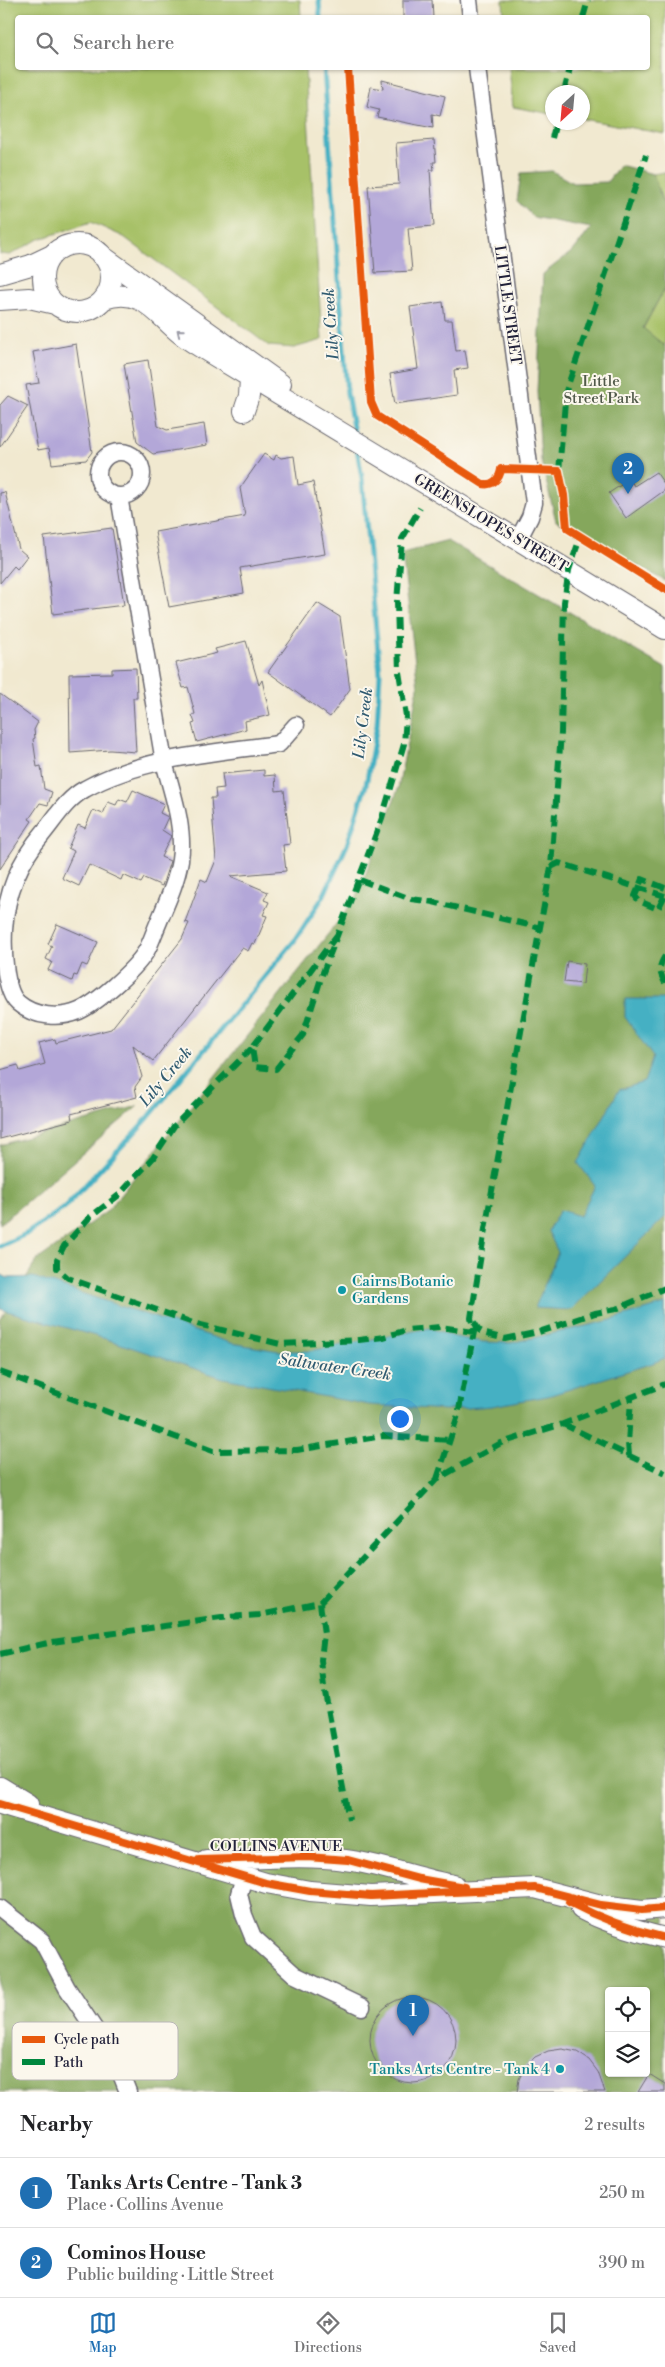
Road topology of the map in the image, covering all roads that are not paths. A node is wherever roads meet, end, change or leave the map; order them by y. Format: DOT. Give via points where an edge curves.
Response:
graph roads {
  1 [pos="469,0"];
  2 [pos="471,15"];
  3 [pos="477,70"];
  4 [pos="52,255"];
  5 [pos="101,255"];
  6 [pos="0,274"];
  7 [pos="104,299"];
  8 [pos="0,300"];
  9 [pos="55,304"];
  10 [pos="172,306"];
  11 [pos="250,378"];
  12 [pos="244,411"];
  13 [pos="318,417"];
  14 [pos="119,496"];
  15 [pos="518,540"];
  16 [pos="665,629"];
  17 [pos="296,725"];
  18 [pos="164,762"];
  19 [pos="0,1787"];
  20 [pos="0,1804"];
  21 [pos="60,1822"];
  22 [pos="185,1860"];
  23 [pos="244,1877"];
  24 [pos="483,1890"];
  25 [pos="551,1892"];
  26 [pos="0,1908"];
  27 [pos="665,1908"];
  28 [pos="665,1938"];
  29 [pos="362,2007"];
  30 [pos="90,2022"];
  31 [pos="124,2080"];
  32 [pos="128,2092"];
  1 -- 2 [label="street"];
  3 -- 15 [label="street, LITTLE STREET" via="534,503"];
  4 -- 5 [label="street" via="71,244 93,248"];
  4 -- 6 [label="street"];
  4 -- 9 [label="street" via="46,264 43,280 48,296"];
  5 -- 7 [label="street" via="110,272 109,291"];
  5 -- 10 [label="street, GREENSLOPES STREET"];
  7 -- 9 [label="street" via="80,312 65,310"];
  11 -- 7 [label="street, GREENSLOPES STREET, one-way" via="178,332 141,300 122,295"];
  8 -- 9 [label="street" via="29,298"];
  10 -- 11 [label="street"];
  10 -- 13 [label="street, GREENSLOPES STREET" via="286,388"];
  11 -- 12 [label="street"];
  11 -- 13 [label="street, GREENSLOPES STREET"];
  13 -- 15 [label="street, GREENSLOPES STREET"];
  14 -- 18 [label="street"];
  15 -- 16 [label="street, GREENSLOPES STREET"];
  17 -- 18 [label="street" via="279,744 185,756"];
  18 -- 18 [label="street" via="110,778 84,790 69,802 34,844 20,869 5,914 5,964 9,988 17,1002 31,1012 52,1016 79,1011 111,989 145,953 169,897 180,858 175,804"];
  19 -- 21 [label="street, COLLINS AVENUE"];
  20 -- 21 [label="street, COLLINS AVENUE"];
  21 -- 22 [label="street, COLLINS AVENUE"];
  22 -- 23 [label="street, COLLINS AVENUE"];
  22 -- 24 [label="street, COLLINS AVENUE" via="307,1857 348,1860 419,1879"];
  23 -- 24 [label="street, COLLINS AVENUE" via="345,1895 425,1895"];
  23 -- 29 [label="street" via="239,1894 253,1937 295,1975"];
  24 -- 25 [label="street, COLLINS AVENUE" via="535,1888"];
  25 -- 27 [label="street, COLLINS AVENUE" via="601,1905 642,1910"];
  25 -- 28 [label="street, COLLINS AVENUE" via="596,1916"];
  26 -- 30 [label="street" via="42,1941 67,1988"];
  31 -- 32 [label="street"];
}
